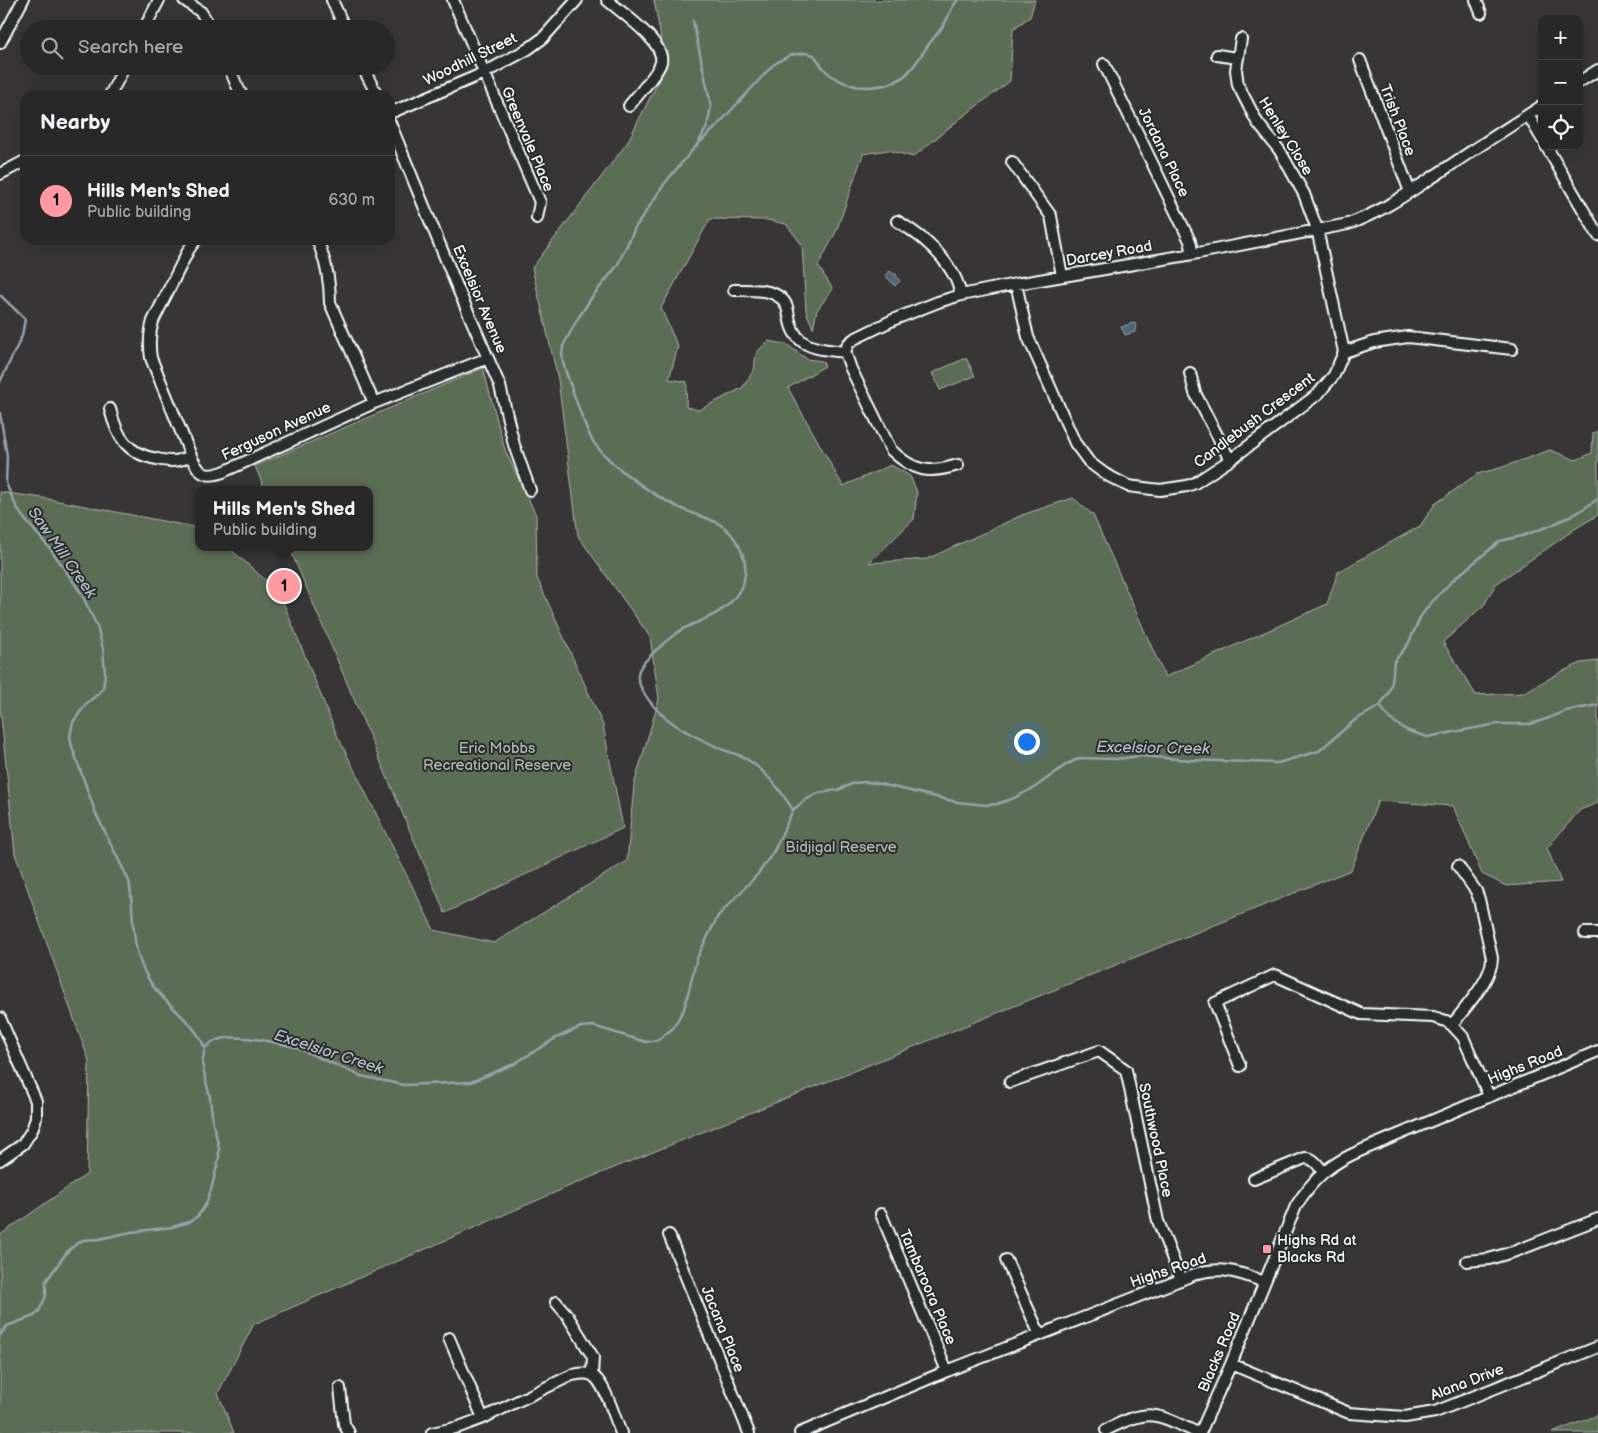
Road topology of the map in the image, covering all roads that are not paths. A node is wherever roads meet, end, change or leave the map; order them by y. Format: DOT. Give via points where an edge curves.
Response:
graph roads {
  1 [pos="11,0"];
  2 [pos="159,0"];
  3 [pos="184,0"];
  4 [pos="332,0"];
  5 [pos="453,0"];
  6 [pos="577,0"];
  7 [pos="607,0"];
  8 [pos="1476,0"];
  9 [pos="22,3"];
  10 [pos="1482,13"];
  11 [pos="149,20"];
  12 [pos="206,20"];
  13 [pos="341,20"];
  14 [pos="1241,38"];
  15 [pos="0,42"];
  16 [pos="1217,55"];
  17 [pos="1237,58"];
  18 [pos="1360,60"];
  19 [pos="1104,64"];
  20 [pos="1598,70"];
  21 [pos="484,73"];
  22 [pos="120,75"];
  23 [pos="232,75"];
  24 [pos="367,75"];
  25 [pos="1583,79"];
  26 [pos="113,90"];
  27 [pos="239,90"];
  28 [pos="374,90"];
  29 [pos="629,106"];
  30 [pos="1538,109"];
  31 [pos="395,111"];
  32 [pos="1528,115"];
  33 [pos="1538,132"];
  34 [pos="395,135"];
  35 [pos="1548,150"];
  36 [pos="1012,162"];
  37 [pos="20,164"];
  38 [pos="0,174"];
  39 [pos="1410,192"];
  40 [pos="537,218"];
  41 [pos="897,221"];
  42 [pos="1317,229"];
  43 [pos="1598,235"];
  44 [pos="192,245"];
  45 [pos="319,245"];
  46 [pos="1193,254"];
  47 [pos="1062,276"];
  48 [pos="1016,284"];
  49 [pos="734,290"];
  50 [pos="962,295"];
  51 [pos="1512,349"];
  52 [pos="845,352"];
  53 [pos="1344,352"];
  54 [pos="488,358"];
  55 [pos="1190,373"];
  56 [pos="374,403"];
  57 [pos="110,409"];
  58 [pos="191,456"];
  59 [pos="1230,460"];
  60 [pos="958,465"];
  61 [pos="530,490"];
  62 [pos="1458,866"];
  63 [pos="1585,933"];
  64 [pos="1598,933"];
  65 [pos="0,1018"];
  66 [pos="1452,1025"];
  67 [pos="1598,1051"];
  68 [pos="1240,1066"];
  69 [pos="1010,1082"];
  70 [pos="1489,1096"];
  71 [pos="0,1160"];
  72 [pos="1323,1172"];
  73 [pos="1254,1179"];
  74 [pos="881,1214"];
  75 [pos="1598,1219"];
  76 [pos="670,1236"];
  77 [pos="1006,1260"];
  78 [pos="1467,1261"];
  79 [pos="1181,1280"];
  80 [pos="1264,1282"];
  81 [pos="556,1302"];
  82 [pos="1040,1334"];
  83 [pos="449,1338"];
  84 [pos="1598,1347"];
  85 [pos="1231,1364"];
  86 [pos="947,1371"];
  87 [pos="592,1375"];
  88 [pos="340,1388"];
  89 [pos="483,1418"];
  90 [pos="1106,1430"];
  91 [pos="350,1433"];
  92 [pos="432,1433"];
  93 [pos="621,1433"];
  94 [pos="749,1433"];
  95 [pos="800,1433"];
  96 [pos="1199,1433"];
  1 -- 9 [label="street"];
  2 -- 11 [label="street"];
  3 -- 12 [label="street"];
  4 -- 13 [label="street"];
  5 -- 21 [label="street, Greenvale Place"];
  6 -- 21 [label="street, Woodhill Street" via="543,38"];
  7 -- 29 [label="street" via="646,34 660,53 661,63 656,72"];
  8 -- 10 [label="street"];
  9 -- 15 [label="street"];
  14 -- 17 [label="street, Henley Close"];
  16 -- 17 [label="street"];
  17 -- 42 [label="street, Henley Close" via="1236,75 1241,92 1304,194"];
  18 -- 39 [label="street, Trish Place"];
  19 -- 46 [label="street, Jordana Place" via="1190,241"];
  20 -- 25 [label="street"];
  21 -- 31 [label="street, Woodhill Street"];
  21 -- 40 [label="street, Greenvale Place" via="540,202"];
  22 -- 26 [label="street"];
  23 -- 27 [label="street"];
  24 -- 28 [label="street"];
  30 -- 32 [label="street, Darcey Road"];
  32 -- 33 [label="street"];
  32 -- 39 [label="street, Darcey Road"];
  34 -- 54 [label="street, Excelsior Avenue"];
  35 -- 43 [label="street"];
  36 -- 47 [label="street" via="1050,216"];
  37 -- 38 [label="street"];
  39 -- 42 [label="street, Darcey Road" via="1367,217"];
  41 -- 50 [label="street" via="933,248 953,273"];
  42 -- 46 [label="street, Darcey Road"];
  42 -- 53 [label="street"];
  44 -- 58 [label="street, Ferguson Avenue" via="153,322 149,344 150,358"];
  45 -- 56 [label="street" via="330,303"];
  46 -- 47 [label="street, Darcey Road"];
  47 -- 48 [label="street, Darcey Road"];
  48 -- 50 [label="street, Darcey Road"];
  48 -- 59 [label="street, Candlebush Crescent" via="1028,336 1075,443 1089,462 1128,486 1160,490 1187,486"];
  49 -- 52 [label="street" via="771,292 788,308 793,332 802,342 815,348"];
  50 -- 52 [label="street, Darcey Road" via="895,319 854,339"];
  51 -- 53 [label="street" via="1408,337 1374,342"];
  52 -- 60 [label="street" via="891,450 901,460 923,470 942,470"];
  53 -- 59 [label="street, Candlebush Crescent" via="1334,375 1318,394"];
  54 -- 56 [label="street, Ferguson Avenue"];
  54 -- 61 [label="street, Excelsior Avenue" via="500,386 514,445"];
  55 -- 59 [label="street" via="1195,393"];
  56 -- 58 [label="street, Ferguson Avenue" via="214,475 198,470"];
  57 -- 58 [label="street" via="113,422 129,448 150,458 167,461 180,461"];
  62 -- 66 [label="street" via="1479,899 1492,966 1487,978"];
  63 -- 64 [label="street"];
  65 -- 71 [label="street" via="36,1101 32,1130 22,1144"];
  66 -- 68 [label="street" via="1433,1017 1361,1014 1275,975 1215,1003"];
  66 -- 70 [label="street" via="1467,1045"];
  67 -- 70 [label="street, Highs Road"];
  69 -- 79 [label="street, Southwood Place" via="1099,1050 1126,1070 1158,1221"];
  70 -- 72 [label="street, Highs Road" via="1350,1155"];
  72 -- 73 [label="street" via="1314,1160 1306,1158"];
  72 -- 80 [label="street, Highs Road" via="1296,1206"];
  74 -- 86 [label="street, Tambaroora Place"];
  75 -- 78 [label="street" via="1489,1260"];
  76 -- 94 [label="street, Jacana Place"];
  77 -- 82 [label="street"];
  79 -- 80 [label="street, Highs Road" via="1198,1272 1219,1269"];
  79 -- 82 [label="street, Highs Road"];
  80 -- 85 [label="street, Blacks Road"];
  81 -- 87 [label="street" via="594,1357"];
  82 -- 86 [label="street, Highs Road"];
  83 -- 89 [label="street"];
  84 -- 85 [label="street, Alana Drive" via="1435,1412 1405,1417 1350,1413"];
  85 -- 96 [label="street, Blacks Road"];
  86 -- 95 [label="street, Highs Road"];
  87 -- 89 [label="street" via="572,1375"];
  87 -- 93 [label="street" via="601,1384"];
  88 -- 91 [label="street" via="344,1424"];
  89 -- 92 [label="street"];
  90 -- 96 [label="street" via="1147,1414"];
}
